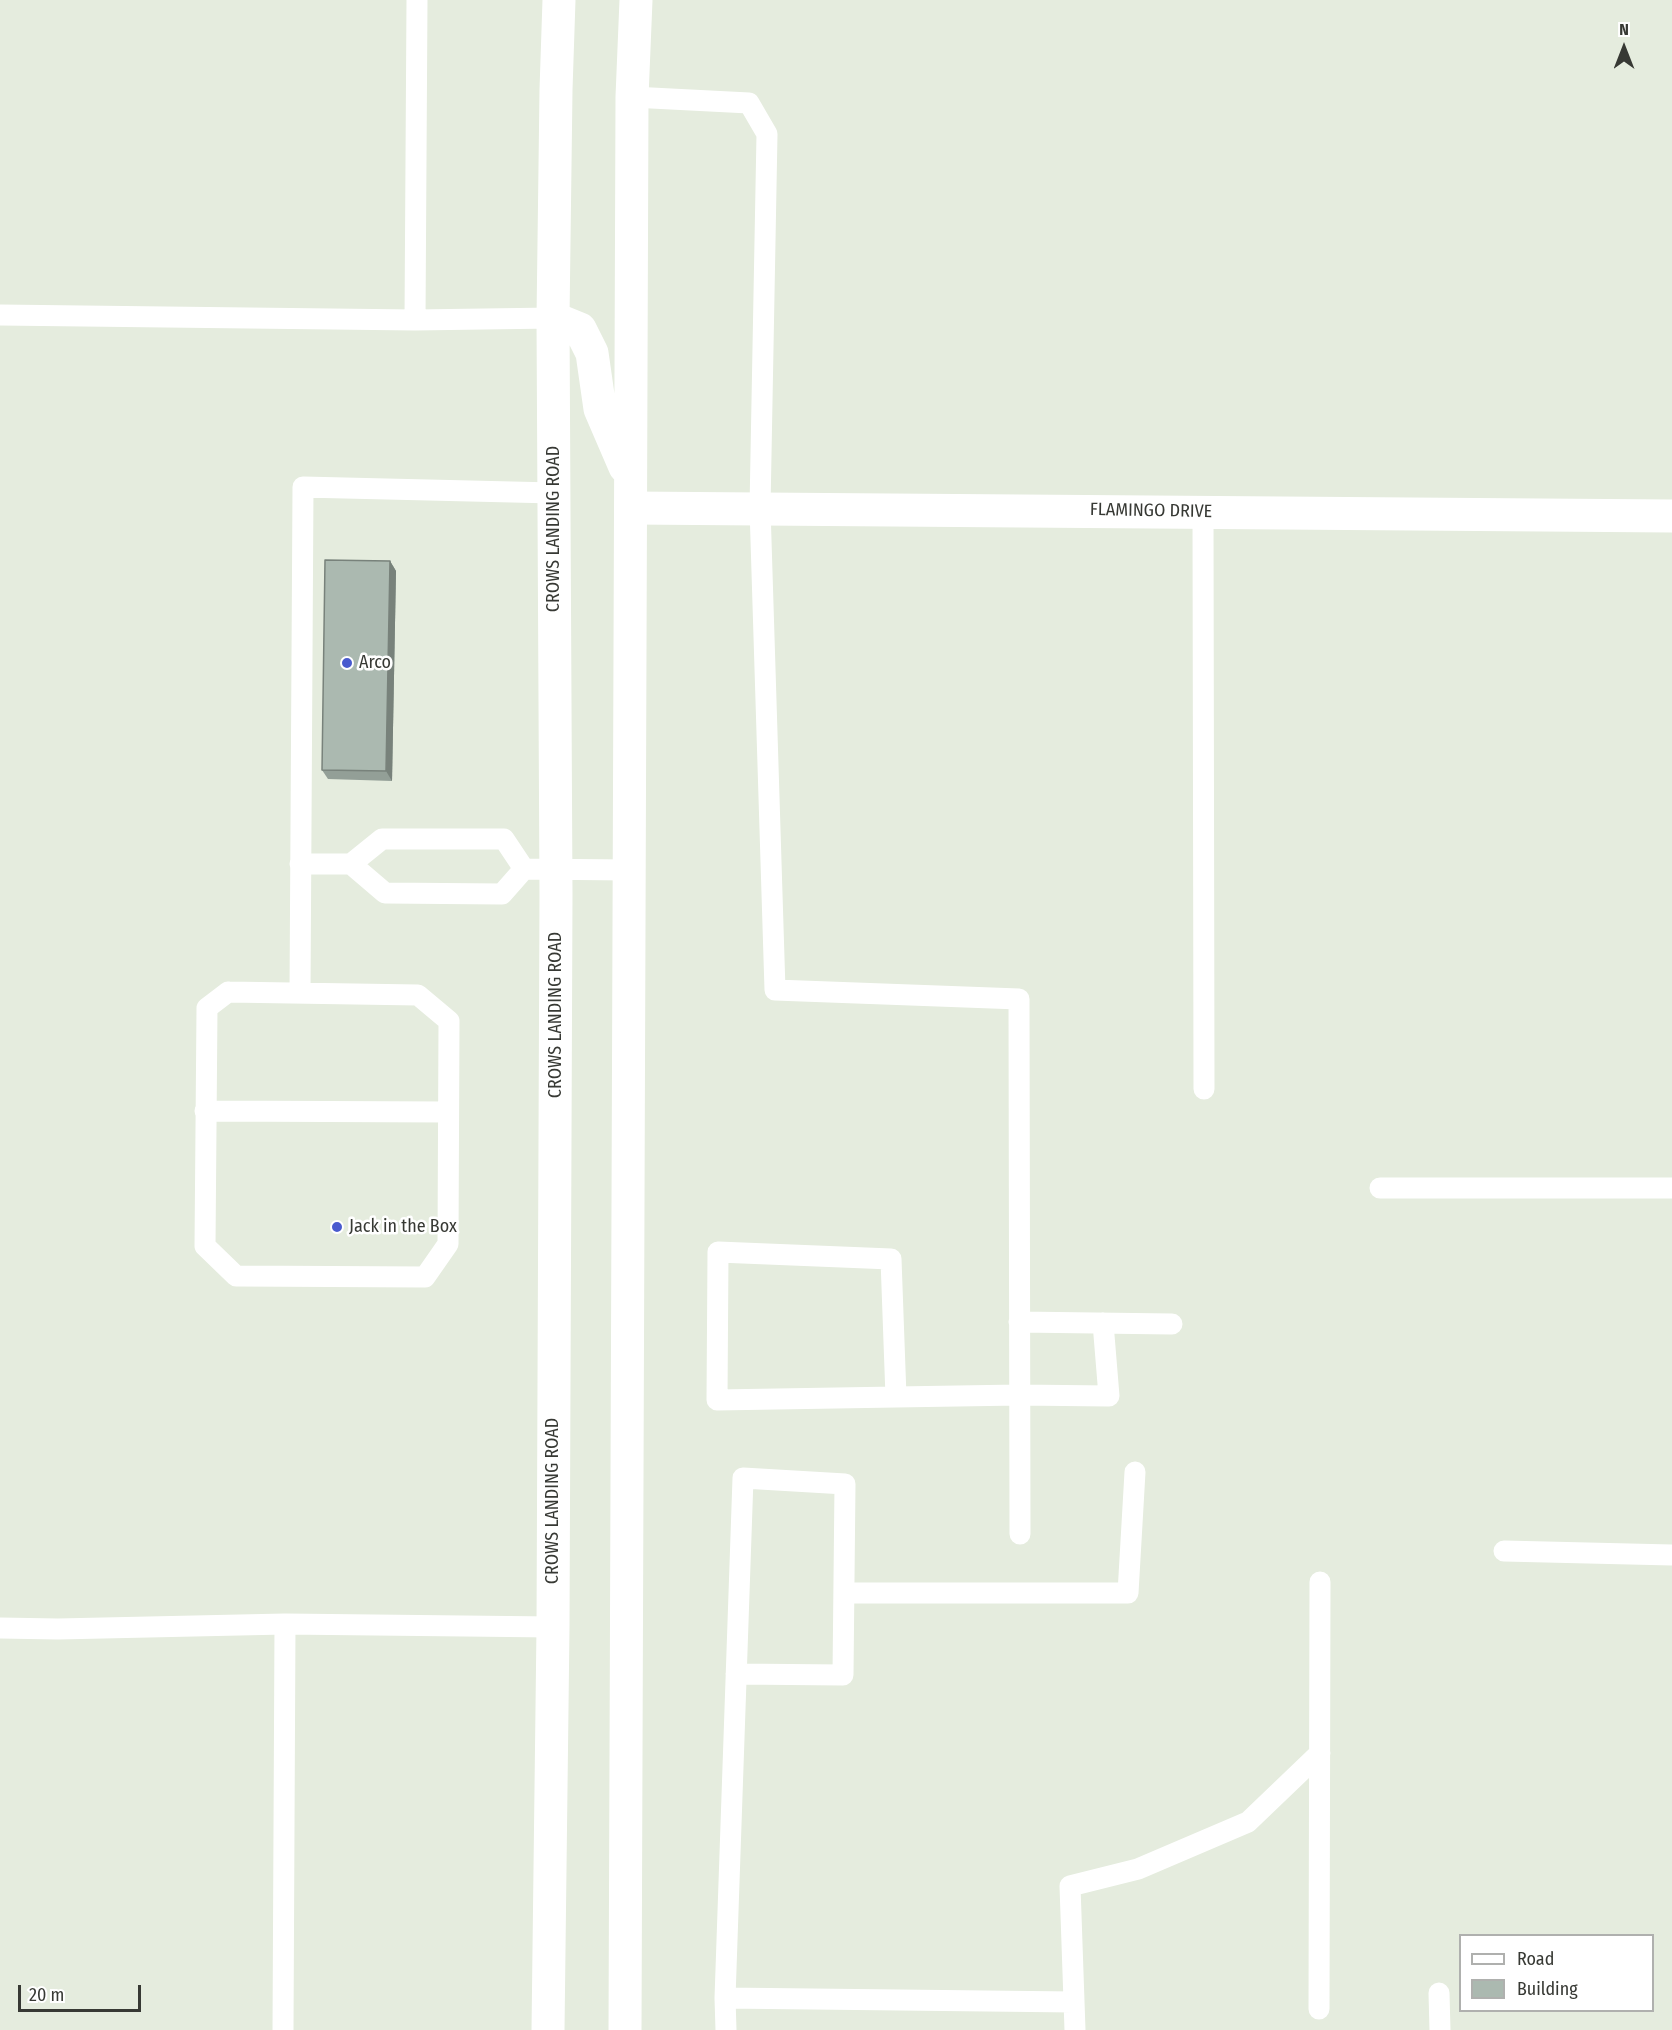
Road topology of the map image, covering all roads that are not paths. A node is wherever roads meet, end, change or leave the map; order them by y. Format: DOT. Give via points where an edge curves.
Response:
graph roads {
  1 [pos="417,0"];
  2 [pos="560,0"];
  3 [pos="636,0"];
  4 [pos="632,97"];
  5 [pos="0,315"];
  6 [pos="553,318"];
  7 [pos="415,320"];
  8 [pos="554,493"];
  9 [pos="631,494"];
  10 [pos="760,508"];
  11 [pos="1203,512"];
  12 [pos="1672,516"];
  13 [pos="300,864"];
  14 [pos="351,864"];
  15 [pos="524,869"];
  16 [pos="556,870"];
  17 [pos="629,870"];
  18 [pos="300,993"];
  19 [pos="1204,1089"];
  20 [pos="205,1111"];
  21 [pos="448,1112"];
  22 [pos="1380,1188"];
  23 [pos="1672,1188"];
  24 [pos="1019,1322"];
  25 [pos="1103,1323"];
  26 [pos="1172,1324"];
  27 [pos="1019,1395"];
  28 [pos="896,1397"];
  29 [pos="1135,1472"];
  30 [pos="1020,1534"];
  31 [pos="1504,1551"];
  32 [pos="1672,1554"];
  33 [pos="1320,1582"];
  34 [pos="844,1593"];
  35 [pos="285,1624"];
  36 [pos="553,1627"];
  37 [pos="0,1628"];
  38 [pos="736,1674"];
  39 [pos="1320,1753"];
  40 [pos="1439,1993"];
  41 [pos="725,1998"];
  42 [pos="1074,2002"];
  43 [pos="1319,2008"];
  44 [pos="283,2030"];
  45 [pos="548,2030"];
  46 [pos="625,2030"];
  47 [pos="726,2030"];
  48 [pos="1075,2030"];
  49 [pos="1440,2030"];
  1 -- 7 [label="lane"];
  2 -- 6 [label="main road, CROWS LANDING ROAD"];
  3 -- 4 [label="main road"];
  4 -- 9 [label="main road"];
  4 -- 10 [label="lane" via="748,103 767,134"];
  5 -- 7 [label="lane"];
  6 -- 7 [label="lane"];
  6 -- 8 [label="main road, CROWS LANDING ROAD"];
  6 -- 9 [label="main road" via="580,328 592,353 600,409"];
  8 -- 13 [label="lane" via="303,487"];
  8 -- 16 [label="main road, CROWS LANDING ROAD"];
  9 -- 10 [label="main road, FLAMINGO DRIVE"];
  9 -- 17 [label="main road"];
  10 -- 11 [label="main road, FLAMINGO DRIVE"];
  10 -- 24 [label="lane" via="775,990 1019,999"];
  11 -- 12 [label="main road, FLAMINGO DRIVE"];
  11 -- 19 [label="lane"];
  13 -- 14 [label="lane"];
  13 -- 18 [label="lane"];
  14 -- 15 [label="lane" via="385,893 502,894"];
  14 -- 15 [label="lane" via="382,838 504,838"];
  15 -- 16 [label="lane"];
  16 -- 17 [label="lane"];
  16 -- 36 [label="main road, CROWS LANDING ROAD"];
  17 -- 46 [label="main road"];
  18 -- 20 [label="lane" via="228,992 207,1008"];
  18 -- 21 [label="lane" via="418,995 449,1021"];
  20 -- 21 [label="lane"];
  20 -- 21 [label="lane" via="205,1246 236,1276 425,1277 448,1244"];
  22 -- 23 [label="lane"];
  24 -- 25 [label="lane"];
  24 -- 27 [label="lane"];
  25 -- 26 [label="lane"];
  25 -- 27 [label="lane" via="1109,1396"];
  27 -- 28 [label="lane"];
  27 -- 30 [label="lane"];
  28 -- 28 [label="lane" via="717,1400 718,1252 891,1259"];
  29 -- 34 [label="lane" via="1128,1593"];
  31 -- 32 [label="lane"];
  33 -- 39 [label="lane"];
  34 -- 38 [label="lane" via="843,1675"];
  34 -- 38 [label="lane" via="844,1484 742,1478"];
  35 -- 36 [label="lane"];
  35 -- 37 [label="lane"];
  35 -- 44 [label="lane"];
  36 -- 45 [label="main road, CROWS LANDING ROAD"];
  38 -- 41 [label="lane"];
  39 -- 42 [label="lane" via="1248,1822 1138,1869 1070,1886"];
  39 -- 43 [label="lane"];
  40 -- 49 [label="lane"];
  41 -- 42 [label="lane"];
  41 -- 47 [label="lane"];
  42 -- 48 [label="lane"];
}
